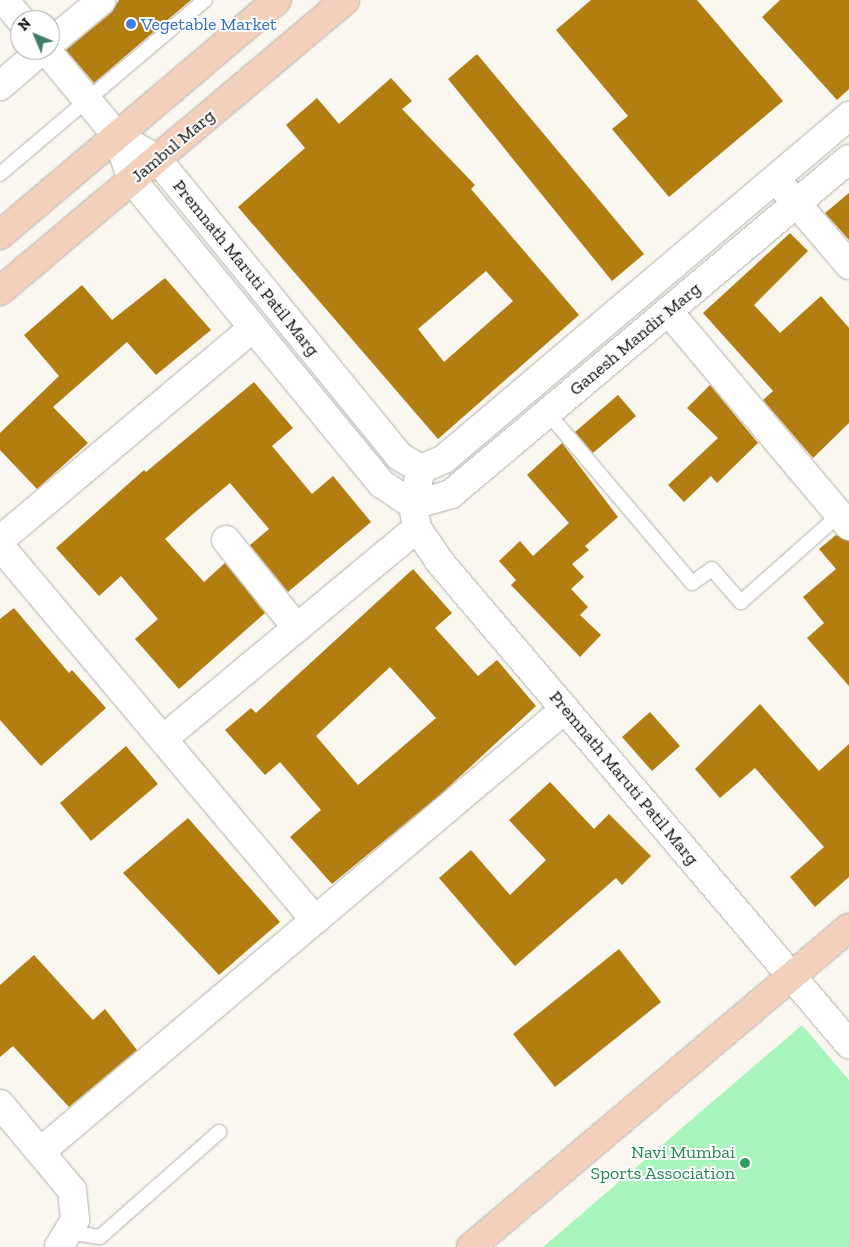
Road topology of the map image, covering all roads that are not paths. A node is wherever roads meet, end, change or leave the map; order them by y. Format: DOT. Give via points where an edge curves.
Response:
graph roads {
  1 [pos="4,0"];
  2 [pos="102,0"];
  3 [pos="205,0"];
  4 [pos="277,0"];
  5 [pos="345,0"];
  6 [pos="12,10"];
  7 [pos="60,36"];
  8 [pos="30,60"];
  9 [pos="54,60"];
  10 [pos="0,86"];
  11 [pos="87,100"];
  12 [pos="849,116"];
  13 [pos="117,136"];
  14 [pos="157,159"];
  15 [pos="849,159"];
  16 [pos="0,174"];
  17 [pos="775,179"];
  18 [pos="132,180"];
  19 [pos="796,203"];
  20 [pos="0,235"];
  21 [pos="675,264"];
  22 [pos="849,266"];
  23 [pos="696,288"];
  24 [pos="0,291"];
  25 [pos="668,311"];
  26 [pos="253,328"];
  27 [pos="548,412"];
  28 [pos="421,469"];
  29 [pos="415,516"];
  30 [pos="844,520"];
  31 [pos="0,540"];
  32 [pos="226,540"];
  33 [pos="0,546"];
  34 [pos="297,628"];
  35 [pos="565,709"];
  36 [pos="163,739"];
  37 [pos="314,920"];
  38 [pos="849,928"];
  39 [pos="792,976"];
  40 [pos="849,1044"];
  41 [pos="0,1104"];
  42 [pos="219,1132"];
  43 [pos="40,1152"];
  44 [pos="64,1240"];
  45 [pos="471,1247"];
  1 -- 6 [label="street"];
  2 -- 7 [label="street"];
  3 -- 11 [label="lane"];
  4 -- 13 [label="main road"];
  5 -- 14 [label="main road, Jambul Marg"];
  8 -- 10 [label="street"];
  9 -- 11 [label="street"];
  11 -- 13 [label="street"];
  11 -- 16 [label="lane"];
  12 -- 17 [label="street, Ganesh Mandir Marg"];
  13 -- 14 [label="street, Premnath Maruti Patil Marg"];
  13 -- 18 [label="street, Premnath Maruti Patil Marg"];
  13 -- 20 [label="main road"];
  14 -- 18 [label="main road, Jambul Marg"];
  14 -- 28 [label="street, Premnath Maruti Patil Marg" via="399,456"];
  15 -- 19 [label="street, Ganesh Mandir Marg"];
  17 -- 19 [label="street"];
  17 -- 21 [label="street, Ganesh Mandir Marg"];
  18 -- 24 [label="main road, Jambul Marg"];
  18 -- 26 [label="street, Premnath Maruti Patil Marg"];
  19 -- 22 [label="street"];
  19 -- 23 [label="street, Ganesh Mandir Marg"];
  21 -- 23 [label="street"];
  21 -- 28 [label="street, Ganesh Mandir Marg" via="444,459"];
  23 -- 25 [label="street, Ganesh Mandir Marg"];
  25 -- 27 [label="street, Ganesh Mandir Marg"];
  25 -- 30 [label="street"];
  26 -- 29 [label="street, Premnath Maruti Patil Marg" via="382,484"];
  26 -- 31 [label="street"];
  27 -- 29 [label="street, Ganesh Mandir Marg" via="451,494"];
  27 -- 30 [label="lane" via="692,583 712,569 741,602"];
  28 -- 29 [label="street"];
  29 -- 34 [label="street"];
  29 -- 35 [label="street, Premnath Maruti Patil Marg" via="439,561"];
  32 -- 34 [label="street"];
  33 -- 36 [label="street"];
  34 -- 36 [label="street"];
  35 -- 37 [label="street"];
  35 -- 39 [label="street, Premnath Maruti Patil Marg"];
  36 -- 37 [label="street"];
  37 -- 43 [label="street"];
  38 -- 39 [label="main road"];
  39 -- 40 [label="street, Premnath Maruti Patil Marg"];
  39 -- 45 [label="main road"];
  41 -- 43 [label="street"];
  42 -- 44 [label="lane" via="100,1237"];
  43 -- 44 [label="street" via="72,1190 76,1220"];
}
